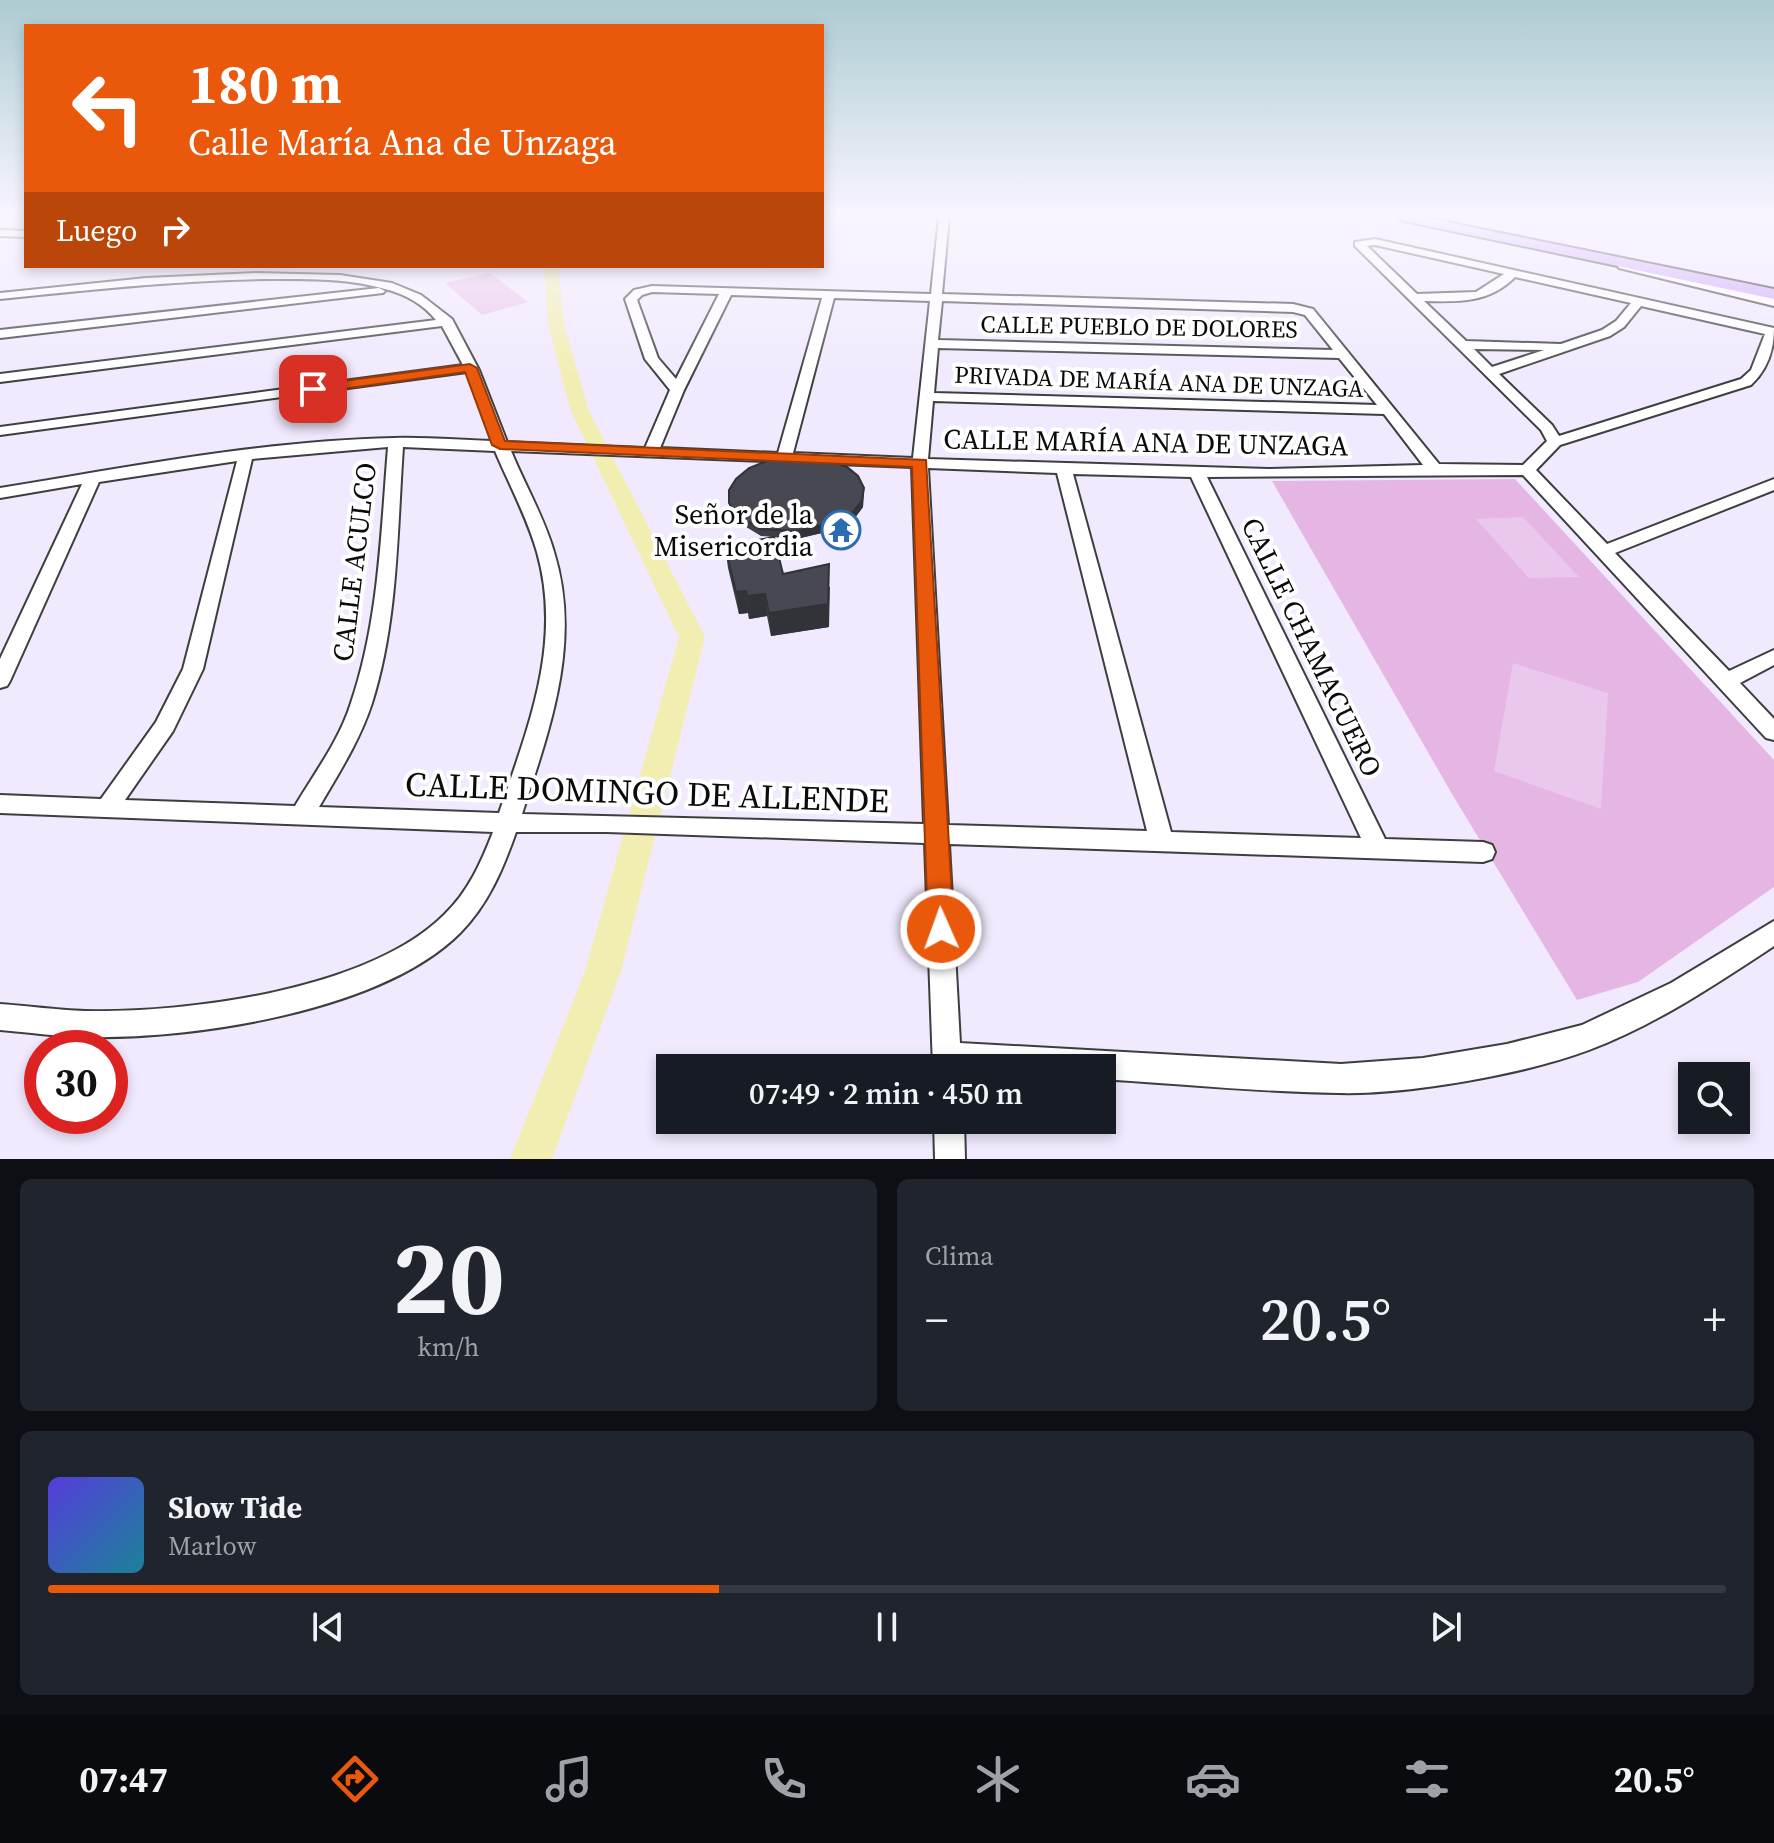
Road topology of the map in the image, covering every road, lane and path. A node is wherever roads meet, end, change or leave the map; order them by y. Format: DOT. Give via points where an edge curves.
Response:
graph roads {
  1 [pos="939,271"];
  2 [pos="1386,271"];
  3 [pos="1498,271"];
  4 [pos="1650,271"];
  5 [pos="1664,271"];
  6 [pos="1706,271"];
  7 [pos="1511,274"];
  8 [pos="1774,285"];
  9 [pos="398,289"];
  10 [pos="727,291"];
  11 [pos="829,294"];
  12 [pos="1774,294"];
  13 [pos="0,296"];
  14 [pos="937,297"];
  15 [pos="1414,298"];
  16 [pos="1638,302"];
  17 [pos="1774,302"];
  18 [pos="448,322"];
  19 [pos="1773,332"];
  20 [pos="0,334"];
  21 [pos="933,344"];
  22 [pos="1463,345"];
  23 [pos="1570,346"];
  24 [pos="1343,354"];
  25 [pos="470,368"];
  26 [pos="1491,372"];
  27 [pos="0,378"];
  28 [pos="677,390"];
  29 [pos="928,397"];
  30 [pos="1388,410"];
  31 [pos="0,431"];
  32 [pos="396,442"];
  33 [pos="1555,442"];
  34 [pos="500,445"];
  35 [pos="651,452"];
  36 [pos="246,454"];
  37 [pos="784,458"];
  38 [pos="920,463"];
  39 [pos="1064,469"];
  40 [pos="1435,469"];
  41 [pos="1527,470"];
  42 [pos="1197,472"];
  43 [pos="93,478"];
  44 [pos="1774,484"];
  45 [pos="0,493"];
  46 [pos="1604,551"];
  47 [pos="1774,657"];
  48 [pos="0,681"];
  49 [pos="1726,681"];
  50 [pos="1774,732"];
  51 [pos="0,804"];
  52 [pos="106,809"];
  53 [pos="301,816"];
  54 [pos="506,823"];
  55 [pos="937,835"];
  56 [pos="1162,843"];
  57 [pos="1377,847"];
  58 [pos="1483,852"];
  59 [pos="1774,932"];
  60 [pos="0,1017"];
  61 [pos="946,1054"];
  62 [pos="1116,1069"];
  63 [pos="949,1134"];
  64 [pos="950,1159"];
  1 -- 14 [label="street"];
  2 -- 15 [label="street"];
  3 -- 7 [label="street"];
  4 -- 17 [label="street"];
  5 -- 12 [label="main road"];
  6 -- 8 [label="main road"];
  7 -- 15 [label="street" via="1485,294"];
  7 -- 16 [label="street"];
  9 -- 13 [label="street" via="313,277 229,276"];
  9 -- 18 [label="street"];
  9 -- 20 [label="street"];
  10 -- 11 [label="street"];
  10 -- 28 [label="street"];
  10 -- 28 [label="street" via="652,289 632,297 652,359"];
  11 -- 14 [label="street"];
  11 -- 37 [label="street"];
  14 -- 21 [label="street"];
  14 -- 24 [label="street" via="1301,308"];
  15 -- 22 [label="street"];
  16 -- 19 [label="street"];
  16 -- 23 [label="street" via="1612,329"];
  18 -- 25 [label="street"];
  18 -- 27 [label="street"];
  19 -- 33 [label="street" via="1757,372 1746,382"];
  21 -- 24 [label="street, CALLE PUEBLO DE DOLORES"];
  21 -- 29 [label="street"];
  22 -- 23 [label="street"];
  22 -- 26 [label="street"];
  23 -- 26 [label="street"];
  24 -- 30 [label="street"];
  25 -- 31 [label="street"];
  25 -- 34 [label="street"];
  26 -- 33 [label="street"];
  28 -- 35 [label="street"];
  29 -- 30 [label="street, PRIVADA DE MARÍA ANA DE UNZAGA"];
  29 -- 38 [label="street"];
  30 -- 40 [label="street"];
  32 -- 34 [label="street, CALLE MARÍA ANA DE UNZAGA"];
  32 -- 36 [label="street, CALLE MARÍA ANA DE UNZAGA"];
  32 -- 53 [label="street, CALLE ACULCO" via="379,622 366,687 349,736"];
  33 -- 41 [label="street"];
  34 -- 35 [label="street, CALLE MARÍA ANA DE UNZAGA"];
  34 -- 54 [label="street" via="547,552 558,619 555,669"];
  35 -- 37 [label="street, CALLE MARÍA ANA DE UNZAGA"];
  36 -- 43 [label="street, CALLE MARÍA ANA DE UNZAGA"];
  36 -- 52 [label="street" via="193,669 165,726"];
  37 -- 38 [label="street, CALLE MARÍA ANA DE UNZAGA"];
  38 -- 39 [label="street, CALLE MARÍA ANA DE UNZAGA"];
  38 -- 55 [label="street"];
  39 -- 42 [label="street, CALLE MARÍA ANA DE UNZAGA"];
  39 -- 56 [label="street"];
  40 -- 41 [label="street, CALLE MARÍA ANA DE UNZAGA"];
  40 -- 42 [label="street, CALLE MARÍA ANA DE UNZAGA"];
  41 -- 46 [label="street"];
  42 -- 57 [label="street, CALLE CHAMACUERO"];
  43 -- 45 [label="street, CALLE MARÍA ANA DE UNZAGA"];
  43 -- 48 [label="street"];
  44 -- 46 [label="street"];
  46 -- 49 [label="street"];
  47 -- 49 [label="street"];
  49 -- 50 [label="street"];
  51 -- 52 [label="street, CALLE DOMINGO DE ALLENDE"];
  52 -- 53 [label="street, CALLE DOMINGO DE ALLENDE"];
  53 -- 54 [label="street, CALLE DOMINGO DE ALLENDE"];
  54 -- 55 [label="street, CALLE DOMINGO DE ALLENDE"];
  54 -- 60 [label="street" via="468,908 445,931 403,961 337,988 204,1017 89,1024"];
  55 -- 56 [label="street, CALLE DOMINGO DE ALLENDE"];
  55 -- 61 [label="street"];
  56 -- 57 [label="street, CALLE DOMINGO DE ALLENDE"];
  57 -- 58 [label="street, CALLE DOMINGO DE ALLENDE"];
  59 -- 62 [label="street" via="1681,992 1585,1038 1507,1058 1341,1079"];
  63 -- 64 [label="street"];
}
